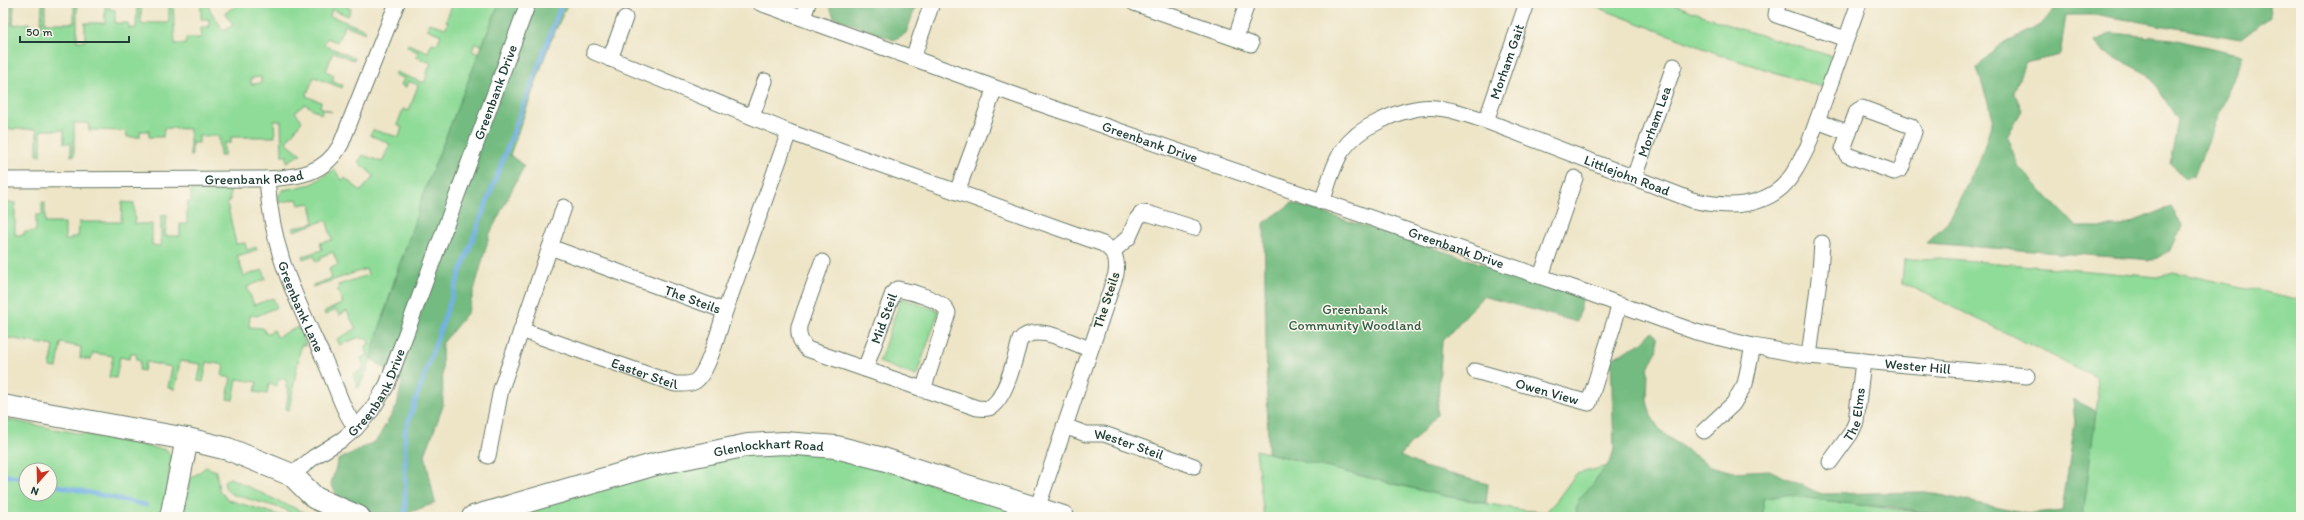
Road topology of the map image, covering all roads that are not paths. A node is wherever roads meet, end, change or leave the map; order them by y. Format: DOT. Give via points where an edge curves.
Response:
graph roads {
  1 [pos="397,3"];
  2 [pos="528,3"];
  3 [pos="760,3"];
  4 [pos="808,3"];
  5 [pos="932,3"];
  6 [pos="1134,3"];
  7 [pos="1247,3"];
  8 [pos="1527,3"];
  9 [pos="1778,3"];
  10 [pos="1859,3"];
  11 [pos="625,18"];
  12 [pos="802,18"];
  13 [pos="1236,38"];
  14 [pos="1846,39"];
  15 [pos="1251,44"];
  16 [pos="594,52"];
  17 [pos="913,58"];
  18 [pos="610,59"];
  19 [pos="1674,66"];
  20 [pos="765,81"];
  21 [pos="995,88"];
  22 [pos="752,116"];
  23 [pos="1486,121"];
  24 [pos="1817,121"];
  25 [pos="789,132"];
  26 [pos="1849,133"];
  27 [pos="1634,177"];
  28 [pos="1575,178"];
  29 [pos="267,179"];
  30 [pos="3,180"];
  31 [pos="957,192"];
  32 [pos="1322,202"];
  33 [pos="564,208"];
  34 [pos="1194,228"];
  35 [pos="1822,243"];
  36 [pos="550,247"];
  37 [pos="1113,251"];
  38 [pos="822,262"];
  39 [pos="1541,276"];
  40 [pos="1620,304"];
  41 [pos="725,311"];
  42 [pos="521,330"];
  43 [pos="1753,346"];
  44 [pos="1090,349"];
  45 [pos="1809,356"];
  46 [pos="1863,361"];
  47 [pos="865,369"];
  48 [pos="1475,371"];
  49 [pos="2027,376"];
  50 [pos="923,390"];
  51 [pos="3,406"];
  52 [pos="1064,426"];
  53 [pos="356,428"];
  54 [pos="1704,431"];
  55 [pos="187,439"];
  56 [pos="488,456"];
  57 [pos="1830,462"];
  58 [pos="1194,466"];
  59 [pos="292,475"];
  60 [pos="1037,508"];
  61 [pos="171,517"];
  62 [pos="359,517"];
  63 [pos="473,517"];
  64 [pos="1063,517"];
  1 -- 29 [label="street, Greenbank Road" via="336,152 326,163 308,173"];
  2 -- 53 [label="street, Greenbank Drive" via="394,369 379,400"];
  3 -- 12 [label="street, Greenbank Drive"];
  4 -- 12 [label="street"];
  5 -- 17 [label="street"];
  6 -- 13 [label="street"];
  7 -- 13 [label="street"];
  8 -- 23 [label="street, Morham Gait"];
  9 -- 14 [label="street" via="1776,14"];
  10 -- 14 [label="street, Littlejohn Road"];
  11 -- 18 [label="street"];
  12 -- 17 [label="street, Greenbank Drive"];
  13 -- 15 [label="street"];
  14 -- 24 [label="street, Littlejohn Road"];
  16 -- 18 [label="street, The Steils"];
  17 -- 21 [label="street, Greenbank Drive"];
  18 -- 22 [label="street, The Steils"];
  19 -- 27 [label="street, Morham Lea"];
  20 -- 22 [label="street"];
  21 -- 31 [label="street"];
  21 -- 32 [label="street, Greenbank Drive"];
  22 -- 25 [label="street, The Steils"];
  23 -- 27 [label="street, Littlejohn Road"];
  23 -- 32 [label="street, Littlejohn Road" via="1458,111 1428,107 1400,111 1373,124 1355,136 1342,150"];
  24 -- 26 [label="street"];
  24 -- 27 [label="street, Littlejohn Road" via="1796,169 1781,188 1744,205 1724,206 1692,200"];
  25 -- 31 [label="street, The Steils"];
  25 -- 41 [label="street, The Steils"];
  26 -- 26 [label="street" via="1843,149 1847,155 1894,172 1900,169 1914,132 1911,126 1862,108 1857,111"];
  28 -- 39 [label="street"];
  29 -- 30 [label="street, Greenbank Road"];
  29 -- 53 [label="street, Greenbank Lane" via="272,226 284,271 345,410"];
  31 -- 37 [label="street, The Steils" via="1103,244"];
  32 -- 39 [label="street, Greenbank Drive"];
  33 -- 36 [label="street"];
  34 -- 37 [label="street" via="1142,213 1137,218 1129,237"];
  35 -- 45 [label="street"];
  36 -- 41 [label="street, The Steils"];
  36 -- 42 [label="street"];
  37 -- 44 [label="street, The Steils" via="1118,262 1116,274"];
  38 -- 47 [label="street" via="799,326 800,342 807,349"];
  39 -- 40 [label="street, Greenbank Drive"];
  40 -- 43 [label="street, Greenbank Drive" via="1696,332"];
  40 -- 48 [label="street, Owen View" via="1589,403"];
  41 -- 42 [label="street, Easter Steil" via="704,370 695,381 686,384 675,384"];
  42 -- 56 [label="street" via="500,389"];
  43 -- 45 [label="street, Wester Hill"];
  43 -- 54 [label="street" via="1745,384 1733,404"];
  44 -- 50 [label="street" via="1042,332 1025,335 1020,340 1004,391 998,402 988,408 977,408"];
  44 -- 52 [label="street, The Steils"];
  45 -- 46 [label="street, Wester Hill"];
  46 -- 49 [label="street, Wester Hill"];
  46 -- 57 [label="street, The Elms" via="1856,422"];
  47 -- 50 [label="street"];
  47 -- 50 [label="street, Mid Steil" via="893,293 897,289 923,296 942,303 948,313"];
  51 -- 55 [label="street"];
  52 -- 58 [label="street, Wester Steil" via="1086,434 1104,434"];
  52 -- 60 [label="street, The Steils"];
  53 -- 59 [label="street, Greenbank Drive"];
  55 -- 59 [label="street" via="228,449"];
  55 -- 61 [label="street"];
  59 -- 62 [label="street" via="315,498"];
  60 -- 63 [label="street, Glenlockhart Road" via="883,459 836,447 770,443 718,450 656,464"];
  60 -- 64 [label="street, Glenlockhart Road"];
}
